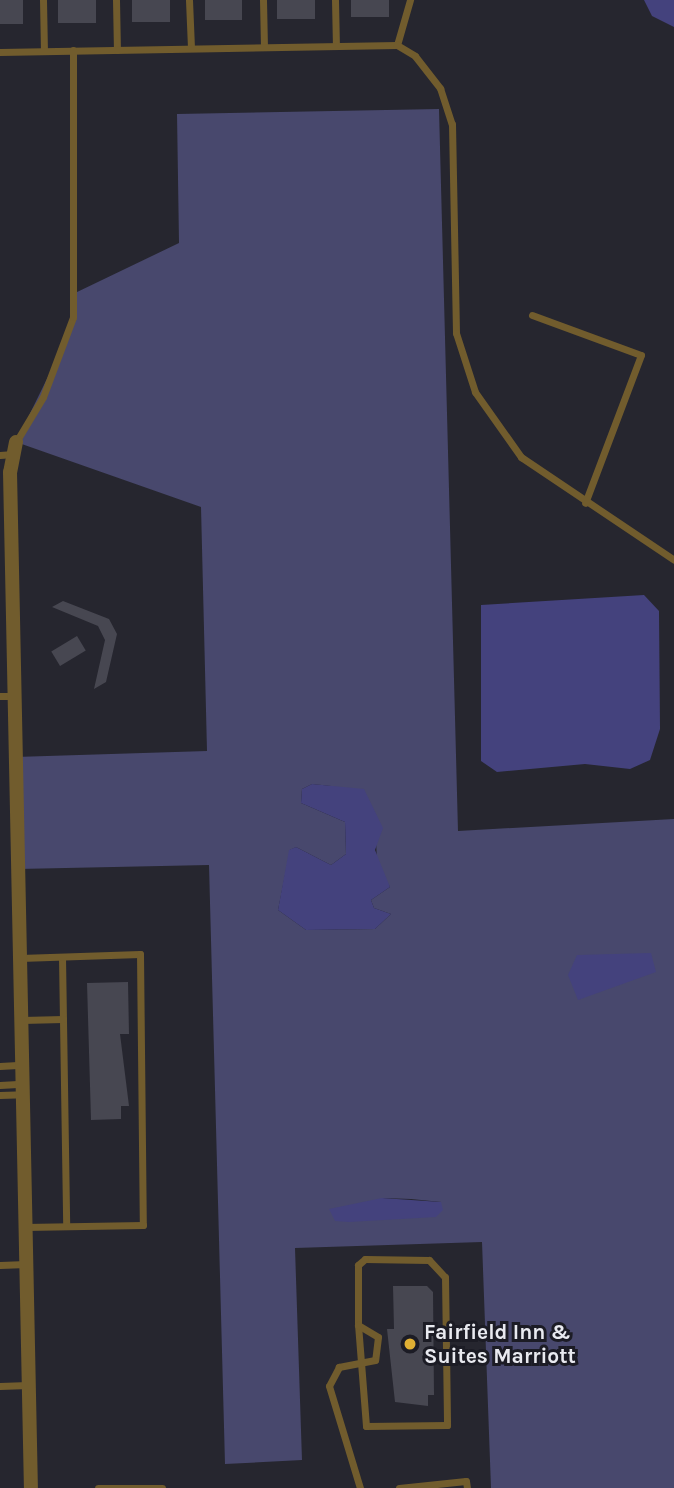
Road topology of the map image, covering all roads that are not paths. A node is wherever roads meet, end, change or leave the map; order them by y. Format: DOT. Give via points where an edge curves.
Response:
graph roads {
  1 [pos="43,0"];
  2 [pos="116,0"];
  3 [pos="189,0"];
  4 [pos="263,0"];
  5 [pos="335,0"];
  6 [pos="410,0"];
  7 [pos="397,45"];
  8 [pos="336,46"];
  9 [pos="264,47"];
  10 [pos="191,48"];
  11 [pos="73,50"];
  12 [pos="117,50"];
  13 [pos="0,51"];
  14 [pos="44,51"];
  15 [pos="532,315"];
  16 [pos="10,450"];
  17 [pos="585,503"];
  18 [pos="674,559"];
  19 [pos="7,696"];
  20 [pos="62,957"];
  21 [pos="20,958"];
  22 [pos="64,1018"];
  23 [pos="21,1020"];
  24 [pos="22,1065"];
  25 [pos="0,1066"];
  26 [pos="0,1085"];
  27 [pos="22,1089"];
  28 [pos="0,1095"];
  29 [pos="66,1226"];
  30 [pos="25,1227"];
  31 [pos="26,1264"];
  32 [pos="0,1265"];
  33 [pos="358,1325"];
  34 [pos="359,1364"];
  35 [pos="29,1385"];
  36 [pos="0,1386"];
  37 [pos="31,1488"];
  38 [pos="98,1488"];
  39 [pos="162,1488"];
  40 [pos="360,1488"];
  41 [pos="399,1488"];
  42 [pos="467,1488"];
  1 -- 14 [label="lane"];
  2 -- 12 [label="lane"];
  3 -- 10 [label="lane"];
  4 -- 9 [label="lane"];
  5 -- 8 [label="lane"];
  6 -- 7 [label="lane"];
  7 -- 8 [label="lane"];
  7 -- 17 [label="lane" via="430,74 450,111 456,333 471,382 492,422 521,457"];
  8 -- 9 [label="lane"];
  9 -- 10 [label="lane"];
  10 -- 12 [label="lane"];
  11 -- 12 [label="lane"];
  11 -- 14 [label="lane"];
  11 -- 16 [label="lane" via="73,317 48,387"];
  13 -- 14 [label="lane"];
  15 -- 17 [label="lane" via="641,355"];
  16 -- 19 [label="street"];
  17 -- 18 [label="lane"];
  19 -- 21 [label="street"];
  20 -- 21 [label="lane"];
  20 -- 22 [label="lane"];
  20 -- 29 [label="lane" via="140,954 143,1225"];
  21 -- 23 [label="street"];
  22 -- 23 [label="lane"];
  22 -- 29 [label="lane"];
  23 -- 24 [label="street"];
  24 -- 25 [label="lane"];
  24 -- 27 [label="street"];
  26 -- 27 [label="lane"];
  27 -- 28 [label="lane"];
  27 -- 30 [label="street"];
  29 -- 30 [label="lane"];
  30 -- 31 [label="street"];
  31 -- 32 [label="lane"];
  31 -- 35 [label="street"];
  33 -- 34 [label="lane"];
  33 -- 34 [label="lane" via="378,1337 375,1360"];
  33 -- 34 [label="lane" via="358,1265 365,1259 437,1264 445,1277 447,1425 366,1426"];
  34 -- 40 [label="lane" via="338,1367 329,1386"];
  35 -- 36 [label="lane"];
  35 -- 37 [label="street"];
  38 -- 39 [label="lane"];
  41 -- 42 [label="lane" via="466,1481"];
}
